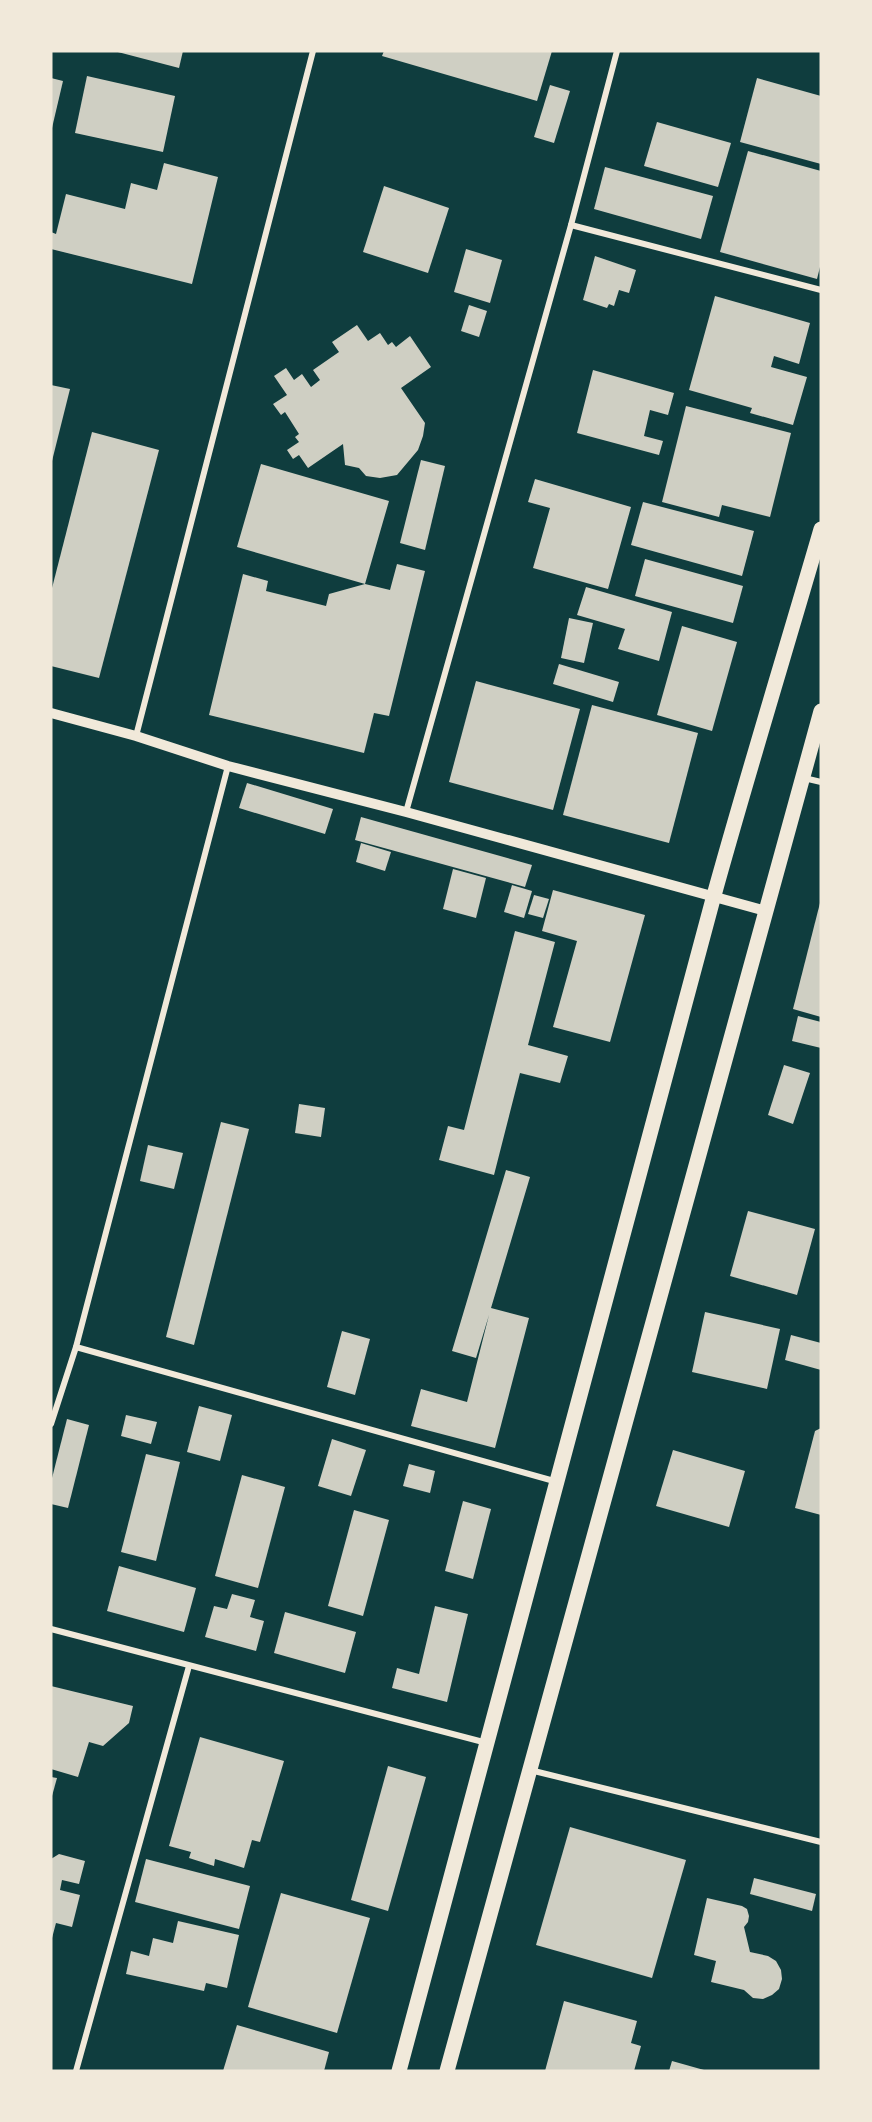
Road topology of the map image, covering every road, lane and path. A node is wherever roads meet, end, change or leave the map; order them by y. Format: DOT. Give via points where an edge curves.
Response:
graph roads {
  1 [pos="313,51"];
  2 [pos="617,51"];
  3 [pos="571,225"];
  4 [pos="821,290"];
  5 [pos="821,529"];
  6 [pos="821,711"];
  7 [pos="51,712"];
  8 [pos="136,736"];
  9 [pos="228,766"];
  10 [pos="803,778"];
  11 [pos="821,782"];
  12 [pos="406,812"];
  13 [pos="714,896"];
  14 [pos="766,911"];
  15 [pos="76,1347"];
  16 [pos="51,1424"];
  17 [pos="555,1481"];
  18 [pos="51,1629"];
  19 [pos="189,1666"];
  20 [pos="488,1743"];
  21 [pos="529,1769"];
  22 [pos="821,1842"];
  23 [pos="75,2071"];
  24 [pos="399,2071"];
  25 [pos="447,2071"];
  1 -- 8 [label="street"];
  2 -- 3 [label="street"];
  3 -- 4 [label="street"];
  3 -- 12 [label="street"];
  5 -- 13 [label="main road"];
  6 -- 10 [label="main road"];
  7 -- 8 [label="street"];
  8 -- 9 [label="street"];
  9 -- 12 [label="street"];
  9 -- 15 [label="street"];
  10 -- 11 [label="street"];
  10 -- 14 [label="main road"];
  12 -- 13 [label="street"];
  13 -- 14 [label="street"];
  13 -- 17 [label="main road"];
  14 -- 21 [label="main road"];
  15 -- 16 [label="street"];
  15 -- 17 [label="street"];
  17 -- 20 [label="main road"];
  18 -- 19 [label="street"];
  19 -- 20 [label="street"];
  19 -- 23 [label="street"];
  20 -- 24 [label="main road"];
  21 -- 22 [label="street"];
  21 -- 25 [label="main road"];
}
